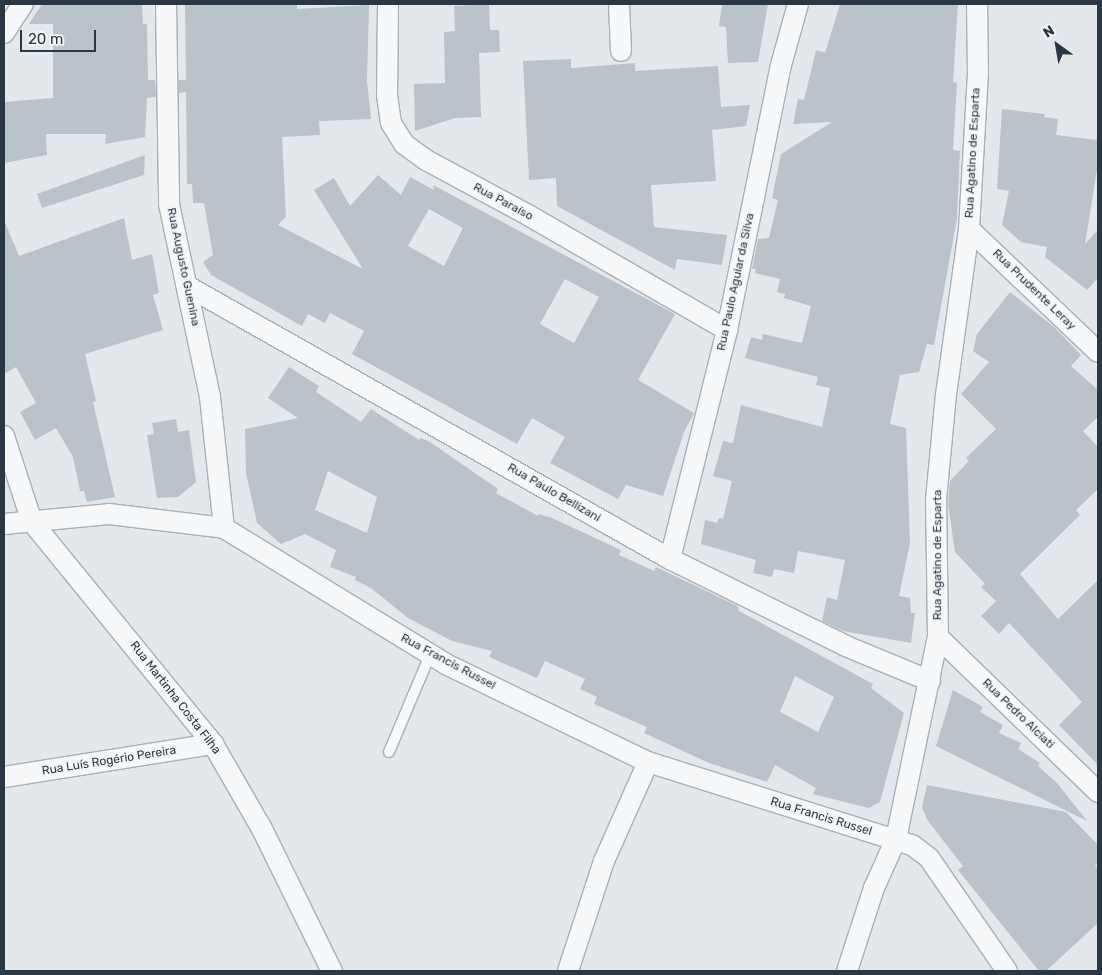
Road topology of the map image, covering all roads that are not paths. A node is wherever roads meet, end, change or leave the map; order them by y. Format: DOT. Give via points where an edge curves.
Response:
graph roads {
  1 [pos="23,4"];
  2 [pos="166,4"];
  3 [pos="388,4"];
  4 [pos="619,4"];
  5 [pos="798,4"];
  6 [pos="977,4"];
  7 [pos="4,33"];
  8 [pos="621,51"];
  9 [pos="970,228"];
  10 [pos="188,286"];
  11 [pos="728,330"];
  12 [pos="1098,352"];
  13 [pos="4,436"];
  14 [pos="32,522"];
  15 [pos="4,524"];
  16 [pos="224,528"];
  17 [pos="670,560"];
  18 [pos="938,637"];
  19 [pos="430,655"];
  20 [pos="930,681"];
  21 [pos="213,744"];
  22 [pos="389,752"];
  23 [pos="648,762"];
  24 [pos="4,777"];
  25 [pos="1098,792"];
  26 [pos="896,839"];
  27 [pos="332,971"];
  28 [pos="568,971"];
  29 [pos="847,971"];
  30 [pos="1007,971"];
  1 -- 7 [label="street"];
  2 -- 10 [label="street, Rua Augusto Guenina" via="169,204"];
  3 -- 11 [label="street, Rua Paraíso" via="387,95 391,123 404,144 426,160"];
  4 -- 8 [label="street"];
  5 -- 11 [label="street, Rua Paulo Aguiar da Silva" via="781,64"];
  6 -- 9 [label="street, Rua Agatino de Esparta" via="978,73"];
  9 -- 12 [label="street, Rua Prudente Leray"];
  9 -- 18 [label="street, Rua Agatino de Esparta" via="946,395 936,500"];
  10 -- 16 [label="street, Rua Augusto Guenina" via="210,397"];
  10 -- 17 [label="street, Rua Paulo Bellizani"];
  11 -- 17 [label="street, Rua Paulo Aguiar da Silva"];
  13 -- 14 [label="street"];
  14 -- 15 [label="street, Rua Francis Russel"];
  14 -- 16 [label="street, Rua Francis Russel" via="109,514"];
  14 -- 21 [label="street, Rua Martinha Costa Filha"];
  16 -- 19 [label="street, Rua Francis Russel"];
  17 -- 20 [label="street, Rua Paulo Bellizani" via="846,646"];
  18 -- 20 [label="street, Rua Agatino de Esparta"];
  18 -- 25 [label="street, Rua Pedro Alciati"];
  19 -- 22 [label="lane"];
  19 -- 23 [label="street, Rua Francis Russel"];
  20 -- 26 [label="street, Rua Agatino de Esparta"];
  21 -- 24 [label="street, Rua Luís Rogério Pereira"];
  21 -- 27 [label="street, Rua Martinha Costa Filha" via="260,826"];
  23 -- 26 [label="street, Rua Francis Russel"];
  23 -- 28 [label="street" via="604,861"];
  26 -- 29 [label="street, Rua Agatino de Esparta" via="874,888"];
  26 -- 30 [label="street" via="929,858"];
}
